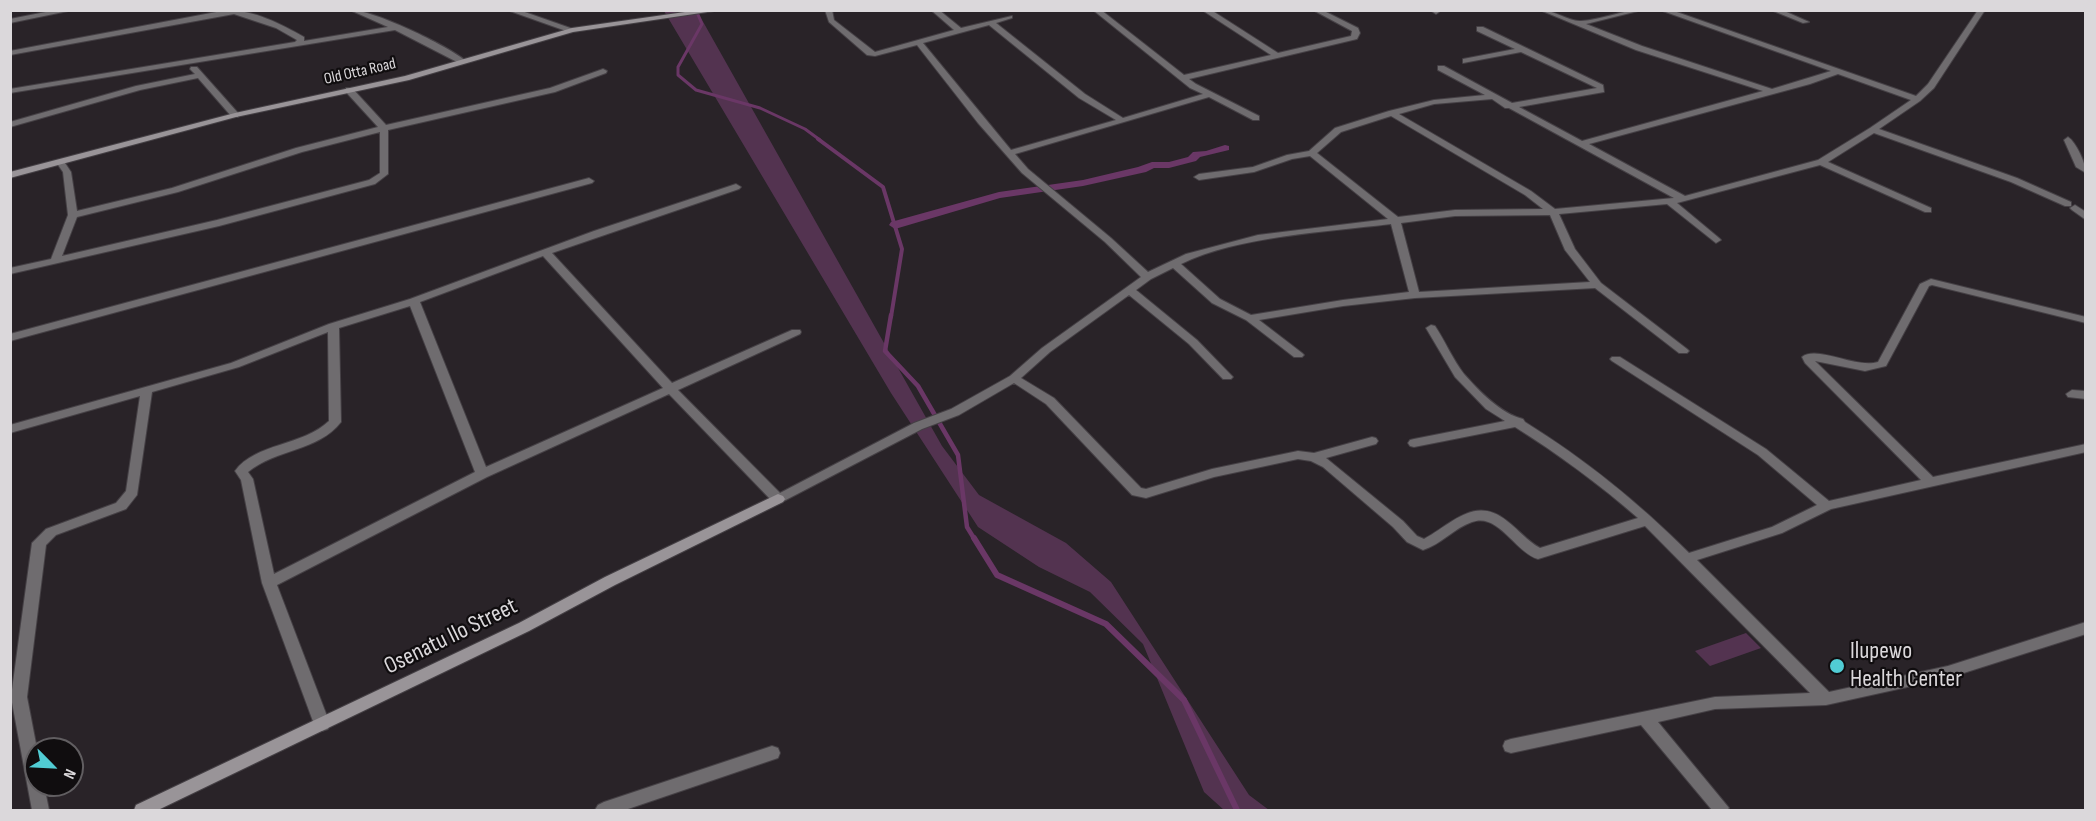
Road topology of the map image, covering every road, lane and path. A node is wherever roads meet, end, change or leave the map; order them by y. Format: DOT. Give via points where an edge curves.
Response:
graph roads {
  1 [pos="70,10"];
  2 [pos="353,10"];
  3 [pos="510,10"];
  4 [pos="718,10"];
  5 [pos="828,10"];
  6 [pos="934,10"];
  7 [pos="1096,10"];
  8 [pos="1205,10"];
  9 [pos="1316,10"];
  10 [pos="1543,10"];
  11 [pos="1639,10"];
  12 [pos="1663,10"];
  13 [pos="1774,10"];
  14 [pos="1982,10"];
  15 [pos="231,11"];
  16 [pos="1010,17"];
  17 [pos="10,21"];
  18 [pos="990,22"];
  19 [pos="1804,22"];
  20 [pos="1578,24"];
  21 [pos="393,28"];
  22 [pos="1480,29"];
  23 [pos="572,30"];
  24 [pos="960,31"];
  25 [pos="920,43"];
  26 [pos="297,44"];
  27 [pos="1523,49"];
  28 [pos="10,53"];
  29 [pos="1276,55"];
  30 [pos="189,61"];
  31 [pos="462,61"];
  32 [pos="1466,61"];
  33 [pos="1441,68"];
  34 [pos="603,71"];
  35 [pos="1837,72"];
  36 [pos="198,76"];
  37 [pos="1183,78"];
  38 [pos="349,90"];
  39 [pos="10,91"];
  40 [pos="1770,91"];
  41 [pos="1209,95"];
  42 [pos="1490,97"];
  43 [pos="1917,99"];
  44 [pos="1508,106"];
  45 [pos="1392,113"];
  46 [pos="235,115"];
  47 [pos="1256,118"];
  48 [pos="1121,120"];
  49 [pos="10,125"];
  50 [pos="384,128"];
  51 [pos="1873,130"];
  52 [pos="2068,140"];
  53 [pos="1579,144"];
  54 [pos="1009,153"];
  55 [pos="1312,153"];
  56 [pos="60,162"];
  57 [pos="1821,162"];
  58 [pos="2085,170"];
  59 [pos="10,175"];
  60 [pos="1199,177"];
  61 [pos="589,182"];
  62 [pos="736,188"];
  63 [pos="1684,199"];
  64 [pos="1669,201"];
  65 [pos="1928,210"];
  66 [pos="1553,212"];
  67 [pos="73,215"];
  68 [pos="2085,217"];
  69 [pos="1395,220"];
  70 [pos="1716,240"];
  71 [pos="545,252"];
  72 [pos="55,260"];
  73 [pos="1173,263"];
  74 [pos="10,271"];
  75 [pos="1147,277"];
  76 [pos="1597,285"];
  77 [pos="1131,291"];
  78 [pos="1415,295"];
  79 [pos="414,301"];
  80 [pos="1250,318"];
  81 [pos="2085,320"];
  82 [pos="333,326"];
  83 [pos="1431,328"];
  84 [pos="796,332"];
  85 [pos="10,338"];
  86 [pos="1683,351"];
  87 [pos="1298,355"];
  88 [pos="1616,359"];
  89 [pos="1227,377"];
  90 [pos="1014,378"];
  91 [pos="671,389"];
  92 [pos="146,392"];
  93 [pos="2072,394"];
  94 [pos="2085,395"];
  95 [pos="1519,422"];
  96 [pos="10,429"];
  97 [pos="1371,441"];
  98 [pos="1414,443"];
  99 [pos="2085,448"];
  100 [pos="1314,457"];
  101 [pos="482,474"];
  102 [pos="1929,481"];
  103 [pos="778,499"];
  104 [pos="1827,506"];
  105 [pos="1648,520"];
  106 [pos="1688,558"];
  107 [pos="269,583"];
  108 [pos="2085,628"];
  109 [pos="1826,699"];
  110 [pos="1645,718"];
  111 [pos="322,724"];
  112 [pos="1512,746"];
  113 [pos="772,753"];
  114 [pos="1720,808"];
  115 [pos="40,810"];
  116 [pos="142,810"];
  117 [pos="604,810"];
  1 -- 17 [label="street"];
  2 -- 21 [label="street"];
  3 -- 23 [label="street"];
  4 -- 23 [label="street, Old Otta Road"];
  5 -- 25 [label="street" via="831,21 870,53"];
  6 -- 24 [label="street"];
  7 -- 37 [label="street"];
  8 -- 29 [label="street"];
  9 -- 29 [label="street" via="1355,30 1354,37"];
  10 -- 20 [label="street"];
  11 -- 20 [label="street"];
  12 -- 35 [label="street"];
  13 -- 19 [label="street"];
  14 -- 43 [label="street" via="1931,86"];
  15 -- 26 [label="street" via="279,26 301,39"];
  15 -- 28 [label="street"];
  16 -- 18 [label="street"];
  18 -- 24 [label="street"];
  18 -- 48 [label="street" via="1082,96"];
  20 -- 40 [label="street"];
  21 -- 26 [label="street"];
  21 -- 31 [label="street"];
  22 -- 27 [label="street"];
  23 -- 31 [label="street, Old Otta Road"];
  24 -- 25 [label="street"];
  25 -- 54 [label="street"];
  26 -- 30 [label="street"];
  27 -- 32 [label="street"];
  27 -- 44 [label="street" via="1601,90"];
  29 -- 37 [label="street"];
  30 -- 36 [label="street"];
  30 -- 39 [label="street"];
  31 -- 38 [label="street, Old Otta Road"];
  33 -- 42 [label="street"];
  34 -- 50 [label="street" via="552,90"];
  35 -- 40 [label="street"];
  35 -- 43 [label="street"];
  36 -- 46 [label="street"];
  36 -- 49 [label="street" via="139,88"];
  37 -- 41 [label="street"];
  38 -- 46 [label="street, Old Otta Road"];
  38 -- 50 [label="street"];
  40 -- 53 [label="street"];
  41 -- 47 [label="street"];
  41 -- 48 [label="street"];
  42 -- 44 [label="street"];
  42 -- 45 [label="street" via="1434,102"];
  43 -- 51 [label="street"];
  44 -- 53 [label="street"];
  45 -- 55 [label="street" via="1338,130"];
  45 -- 66 [label="street" via="1528,193"];
  46 -- 56 [label="street, Old Otta Road"];
  48 -- 54 [label="street"];
  50 -- 67 [label="street" via="299,150 175,190"];
  50 -- 72 [label="street" via="384,174 372,182 219,223"];
  51 -- 57 [label="street"];
  51 -- 68 [label="street" via="2014,180 2071,206"];
  52 -- 58 [label="street"];
  53 -- 63 [label="street"];
  54 -- 75 [label="street" via="1024,171"];
  55 -- 60 [label="street" via="1254,169"];
  55 -- 69 [label="street"];
  56 -- 59 [label="street, Old Otta Road"];
  56 -- 67 [label="street" via="67,171"];
  57 -- 63 [label="street"];
  57 -- 65 [label="street"];
  61 -- 85 [label="street"];
  62 -- 71 [label="street"];
  63 -- 64 [label="street"];
  64 -- 66 [label="street"];
  64 -- 70 [label="street"];
  66 -- 69 [label="street" via="1455,213"];
  66 -- 76 [label="street" via="1570,250"];
  67 -- 72 [label="street"];
  69 -- 73 [label="street" via="1258,238"];
  69 -- 78 [label="street"];
  71 -- 79 [label="street"];
  71 -- 91 [label="street"];
  72 -- 74 [label="street"];
  73 -- 75 [label="street"];
  73 -- 80 [label="street" via="1216,301"];
  75 -- 77 [label="street"];
  76 -- 78 [label="street"];
  76 -- 86 [label="street"];
  77 -- 89 [label="street" via="1193,342"];
  77 -- 90 [label="street" via="1046,350"];
  78 -- 80 [label="street"];
  79 -- 82 [label="street"];
  79 -- 101 [label="street"];
  80 -- 87 [label="street"];
  81 -- 102 [label="street" via="1931,282 1924,284 1882,364 1862,367 1809,357 1809,362"];
  82 -- 92 [label="street" via="235,365"];
  82 -- 107 [label="street" via="335,422 327,432 261,456 241,471 247,479"];
  83 -- 95 [label="street" via="1459,375 1490,406"];
  84 -- 91 [label="street"];
  88 -- 104 [label="street" via="1762,452"];
  90 -- 100 [label="street" via="1050,400 1137,492 1146,494 1212,472 1275,459"];
  90 -- 103 [label="street" via="955,412 918,426"];
  91 -- 101 [label="street"];
  91 -- 103 [label="street"];
  92 -- 96 [label="street"];
  92 -- 115 [label="street" via="132,492 121,506 51,532 39,543 19,697"];
  93 -- 94 [label="street"];
  95 -- 98 [label="street"];
  95 -- 105 [label="street" via="1610,487"];
  97 -- 100 [label="street"];
  99 -- 102 [label="street"];
  100 -- 105 [label="street" via="1423,545 1435,541 1465,518 1482,514 1495,518 1538,554"];
  101 -- 107 [label="street"];
  102 -- 104 [label="street"];
  103 -- 111 [label="street, Osenatu Ilo Street"];
  104 -- 106 [label="street" via="1777,530"];
  105 -- 106 [label="street"];
  106 -- 109 [label="street"];
  107 -- 111 [label="street"];
  108 -- 109 [label="street" via="1948,672"];
  109 -- 110 [label="street" via="1715,703"];
  110 -- 112 [label="street"];
  110 -- 114 [label="street"];
  111 -- 116 [label="street, Osenatu Ilo Street"];
  113 -- 117 [label="street"];
}
